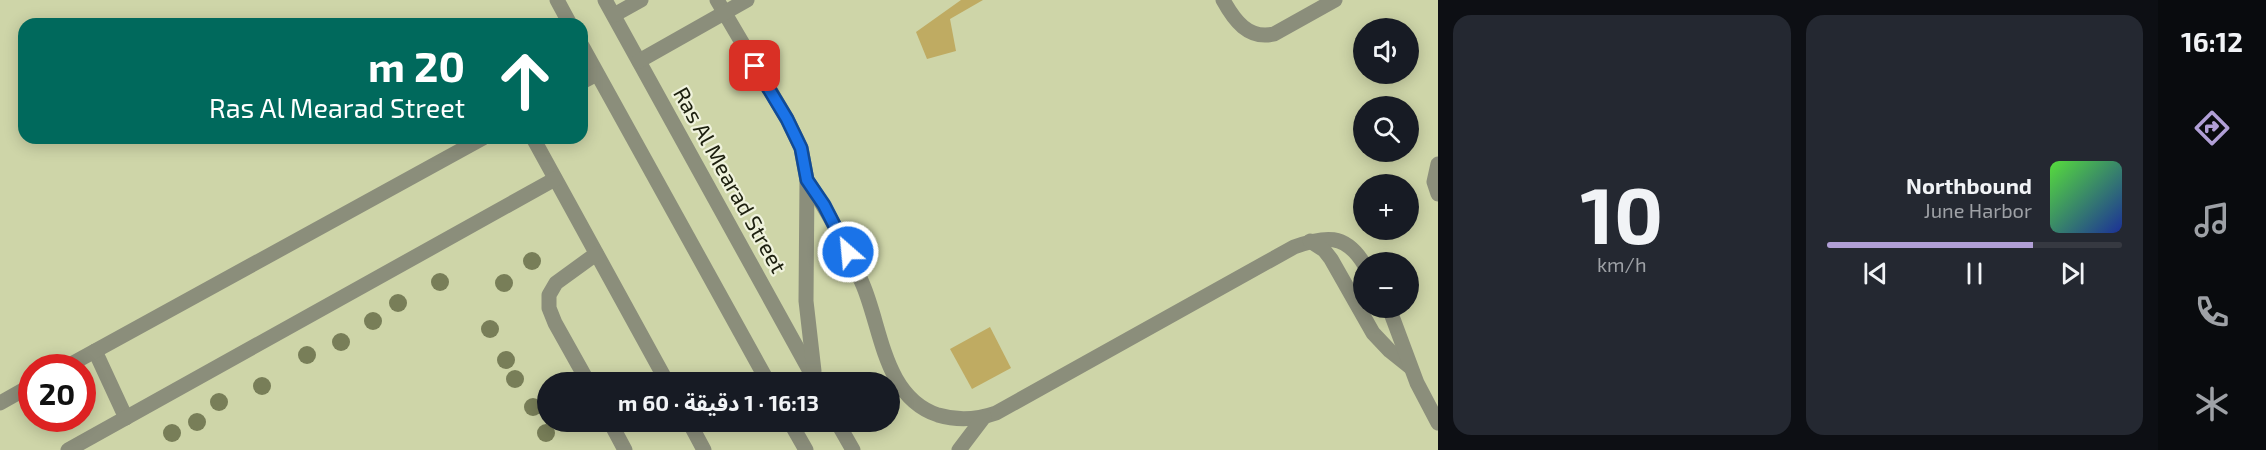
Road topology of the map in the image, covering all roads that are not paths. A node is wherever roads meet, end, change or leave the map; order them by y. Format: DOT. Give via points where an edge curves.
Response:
graph roads {
  1 [pos="557,0"];
  2 [pos="605,0"];
  3 [pos="641,0"];
  4 [pos="747,0"];
  5 [pos="1223,0"];
  6 [pos="1335,0"];
  7 [pos="721,7"];
  8 [pos="614,15"];
  9 [pos="567,18"];
  10 [pos="588,57"];
  11 [pos="639,61"];
  12 [pos="597,74"];
  13 [pos="588,79"];
  14 [pos="472,144"];
  15 [pos="535,144"];
  16 [pos="1438,164"];
  17 [pos="555,179"];
  18 [pos="807,180"];
  19 [pos="1438,192"];
  20 [pos="1310,241"];
  21 [pos="1356,252"];
  22 [pos="596,254"];
  23 [pos="1393,318"];
  24 [pos="94,351"];
  25 [pos="89,354"];
  26 [pos="1410,367"];
  27 [pos="583,372"];
  28 [pos="661,372"];
  29 [pos="762,372"];
  30 [pos="810,372"];
  31 [pos="815,372"];
  32 [pos="18,393"];
  33 [pos="0,403"];
  34 [pos="984,417"];
  35 [pos="126,418"];
  36 [pos="1438,423"];
  37 [pos="615,432"];
  38 [pos="694,432"];
  39 [pos="796,432"];
  40 [pos="843,432"];
  41 [pos="68,450"];
  42 [pos="625,450"];
  43 [pos="704,450"];
  44 [pos="806,450"];
  45 [pos="853,450"];
  46 [pos="959,450"];
  1 -- 9 [label="street"];
  2 -- 8 [label="street, Ras Al Mearad Street"];
  3 -- 8 [label="street"];
  4 -- 7 [label="street"];
  5 -- 6 [label="street" via="1240,25 1252,34 1264,36"];
  7 -- 11 [label="street"];
  7 -- 18 [label="street, Ras Al Mearad Street" via="787,119 801,148"];
  8 -- 11 [label="street, Ras Al Mearad Street"];
  10 -- 12 [label="street"];
  11 -- 30 [label="street, Ras Al Mearad Street"];
  12 -- 13 [label="street"];
  12 -- 29 [label="street"];
  14 -- 24 [label="street"];
  15 -- 17 [label="street"];
  16 -- 19 [label="street" via="1434,176"];
  17 -- 22 [label="street"];
  17 -- 35 [label="street"];
  18 -- 31 [label="street, Ras Al Mearad Street" via="806,302"];
  18 -- 34 [label="street" via="824,205 863,285 891,370 904,392 923,408 941,416"];
  20 -- 21 [label="street" via="1336,240"];
  20 -- 26 [label="street" via="1331,259 1372,333"];
  20 -- 34 [label="street" via="1272,257"];
  22 -- 27 [label="street" via="556,283 549,295 552,316"];
  22 -- 28 [label="street"];
  23 -- 26 [label="street"];
  24 -- 25 [label="street"];
  24 -- 35 [label="street"];
  26 -- 36 [label="street"];
  32 -- 33 [label="street"];
  34 -- 46 [label="street"];
  35 -- 41 [label="street"];
  37 -- 42 [label="street"];
  38 -- 43 [label="street"];
  39 -- 44 [label="street"];
  40 -- 45 [label="street"];
}
